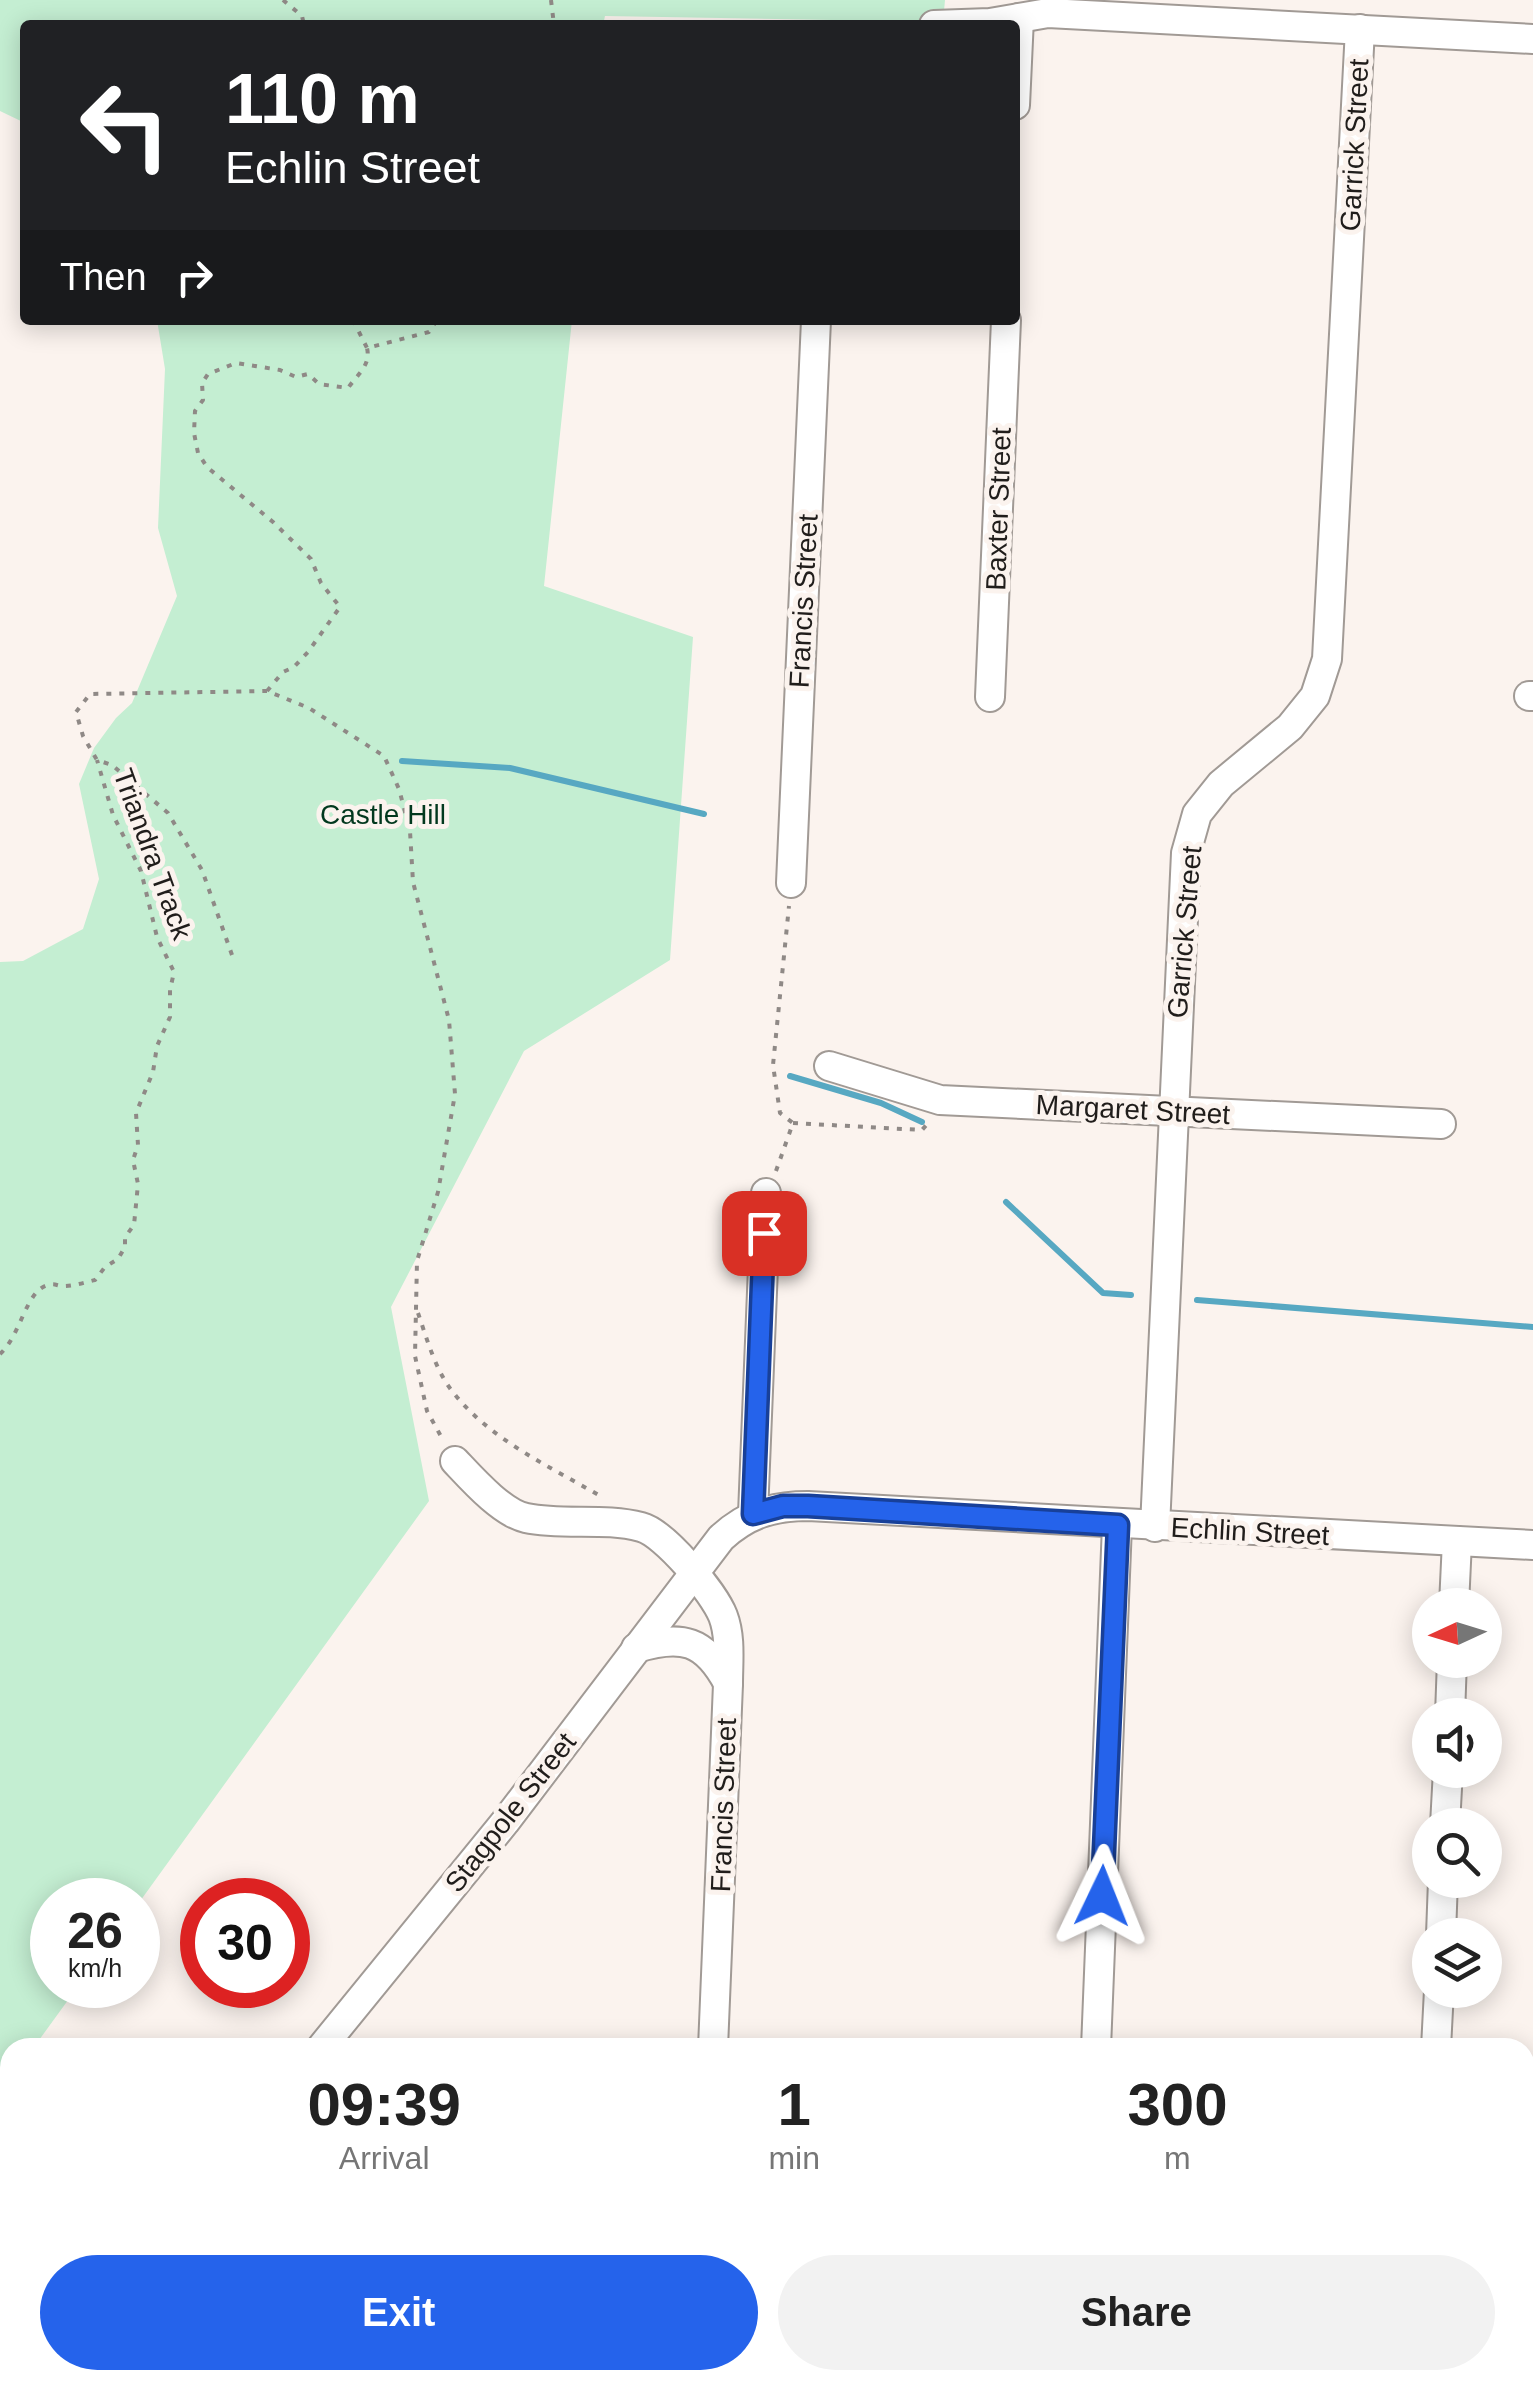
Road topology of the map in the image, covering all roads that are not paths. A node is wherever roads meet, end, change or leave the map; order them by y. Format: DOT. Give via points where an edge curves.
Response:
graph roads {
  1 [pos="1019,18"];
  2 [pos="1007,20"];
  3 [pos="1360,29"];
  4 [pos="1533,39"];
  5 [pos="816,325"];
  6 [pos="1006,325"];
  7 [pos="990,697"];
  8 [pos="791,882"];
  9 [pos="830,1066"];
  10 [pos="1172,1112"];
  11 [pos="1441,1124"];
  12 [pos="766,1193"];
  13 [pos="455,1461"];
  14 [pos="753,1514"];
  15 [pos="1118,1525"];
  16 [pos="1156,1527"];
  17 [pos="1457,1541"];
  18 [pos="1533,1545"];
  19 [pos="694,1573"];
  20 [pos="1455,1588"];
  21 [pos="636,1648"];
  22 [pos="728,1684"];
  23 [pos="1438,2008"];
  24 [pos="329,2038"];
  25 [pos="713,2038"];
  26 [pos="1096,2038"];
  27 [pos="1437,2038"];
  1 -- 2 [label="street"];
  1 -- 3 [label="street" via="1048,12"];
  3 -- 4 [label="street"];
  3 -- 10 [label="street, Garrick Street" via="1327,660 1315,696 1290,726 1221,784 1197,814 1182,895"];
  5 -- 8 [label="street, Francis Street"];
  6 -- 7 [label="street, Baxter Street"];
  9 -- 10 [label="street, Margaret Street" via="940,1100"];
  10 -- 11 [label="street, Margaret Street"];
  10 -- 16 [label="street, Garrick Street"];
  12 -- 14 [label="street"];
  13 -- 19 [label="street, Francis Street" via="523,1518 642,1527"];
  14 -- 15 [label="street, Echlin Street" via="808,1506"];
  14 -- 19 [label="street" via="721,1538"];
  15 -- 16 [label="street, Echlin Street"];
  15 -- 26 [label="street"];
  16 -- 17 [label="street, Echlin Street"];
  17 -- 18 [label="street, Echlin Street"];
  17 -- 20 [label="street"];
  19 -- 21 [label="street, Stagpole Street"];
  19 -- 22 [label="street, Francis Street" via="722,1612"];
  21 -- 22 [label="street" via="689,1643 716,1660"];
  21 -- 24 [label="street, Stagpole Street"];
  22 -- 25 [label="street, Francis Street"];
  23 -- 27 [label="street"];
}
